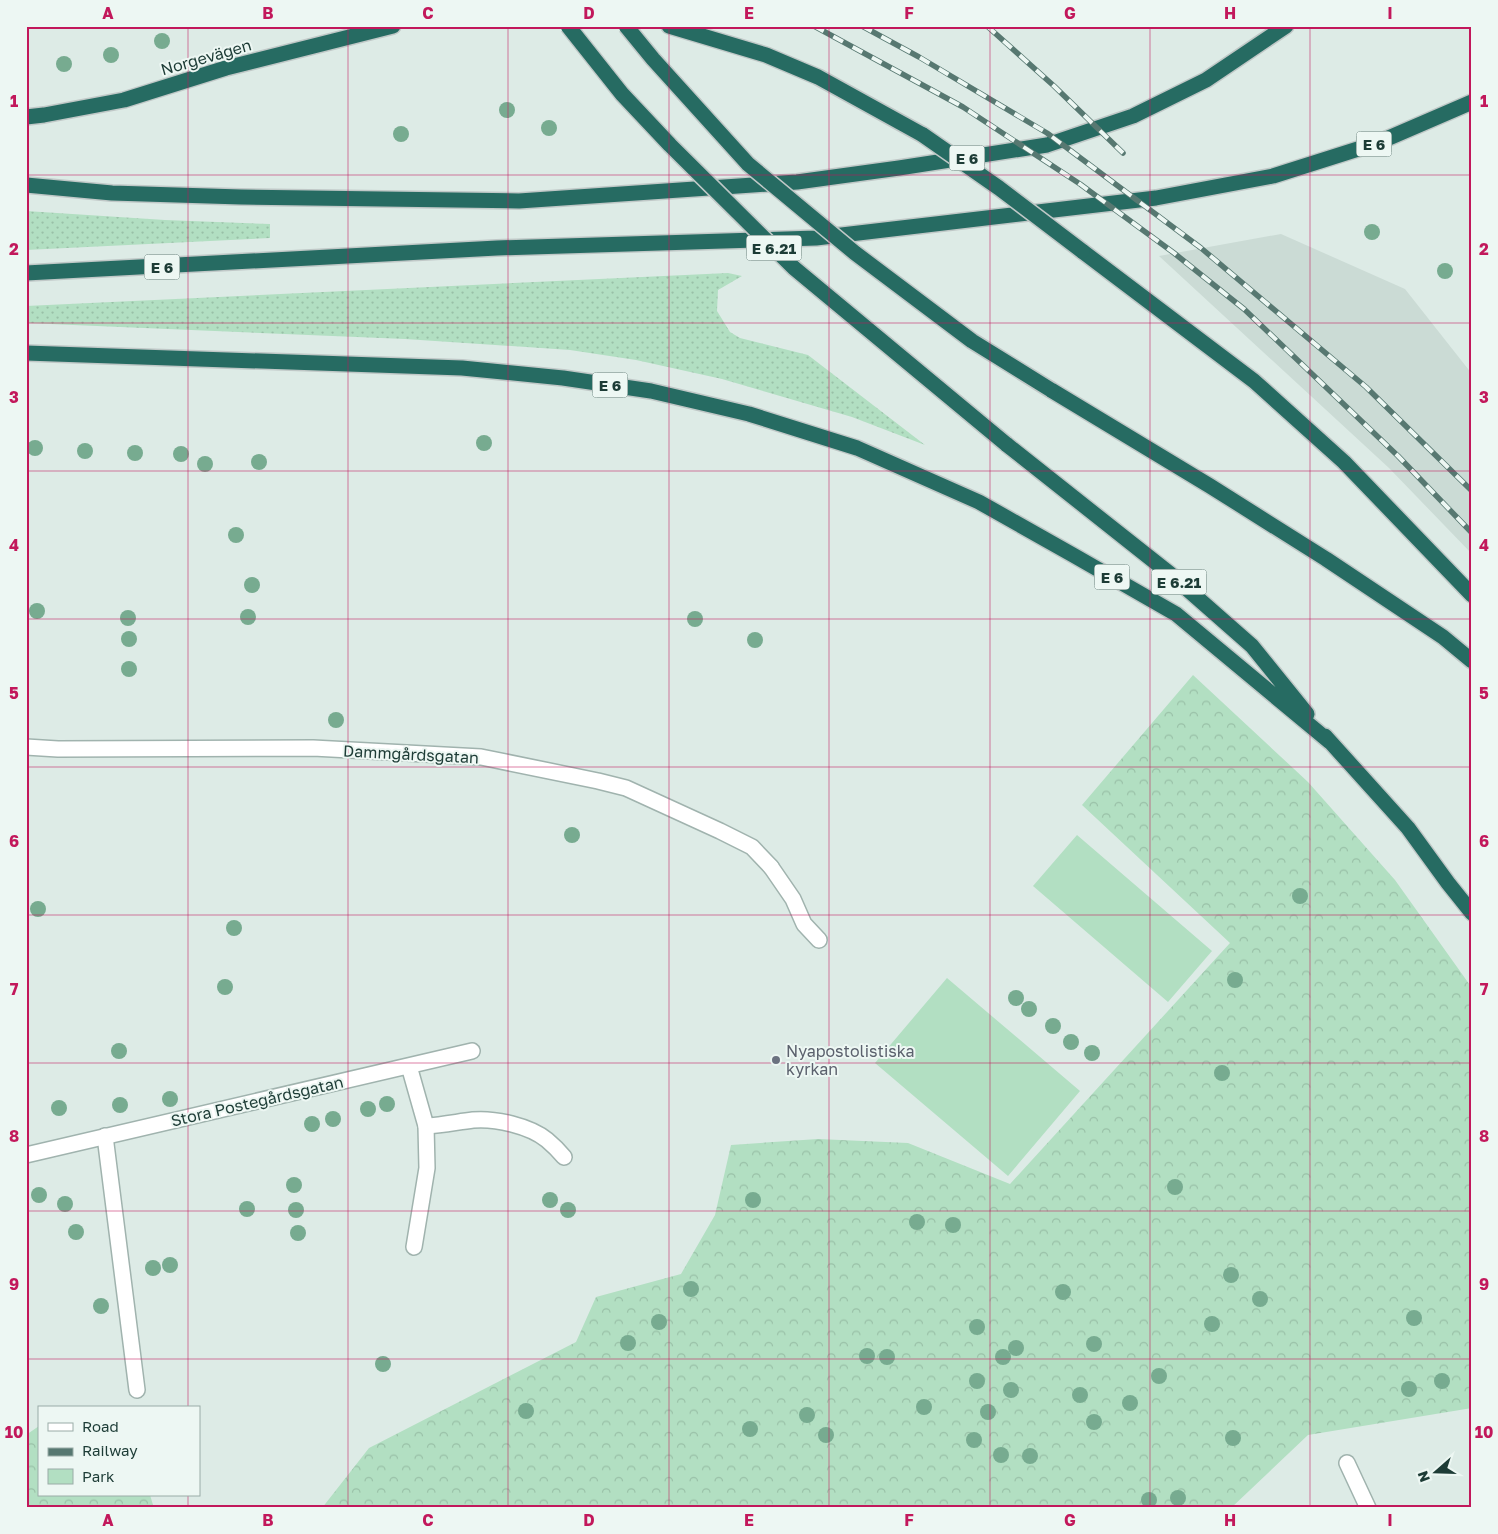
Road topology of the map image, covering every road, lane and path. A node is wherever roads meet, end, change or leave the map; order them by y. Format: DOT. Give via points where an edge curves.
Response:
graph roads {
  1 [pos="393,26"];
  2 [pos="568,26"];
  3 [pos="626,26"];
  4 [pos="669,26"];
  5 [pos="1286,26"];
  6 [pos="1472,102"];
  7 [pos="26,117"];
  8 [pos="26,185"];
  9 [pos="26,273"];
  10 [pos="26,353"];
  11 [pos="1472,596"];
  12 [pos="1472,661"];
  13 [pos="1330,742"];
  14 [pos="26,747"];
  15 [pos="1472,913"];
  16 [pos="819,940"];
  17 [pos="472,1052"];
  18 [pos="409,1066"];
  19 [pos="426,1126"];
  20 [pos="105,1136"];
  21 [pos="26,1155"];
  22 [pos="564,1156"];
  23 [pos="414,1248"];
  24 [pos="137,1390"];
  25 [pos="1347,1462"];
  26 [pos="1368,1508"];
  1 -- 7 [label="highway, Norgevägen" via="226,68 124,100"];
  2 -- 13 [label="highway, E 6.21, bridge" via="622,94 794,268 1006,444 1169,573 1252,646"];
  3 -- 12 [label="highway, E 6.21, bridge" via="748,164 855,253 972,341 1326,559 1443,637"];
  4 -- 11 [label="highway, E 6, bridge" via="766,55 818,77 922,135 999,188 1254,381 1344,462"];
  5 -- 8 [label="highway, E 6" via="1190,88 1133,116 1047,145 797,182 519,201 241,197 122,193"];
  6 -- 9 [label="highway, E 6" via="1377,143 1273,176 1146,199 816,238 497,248"];
  10 -- 13 [label="highway, E 6" via="462,368 651,391 749,414 857,448 979,502 1048,540 1176,614"];
  13 -- 15 [label="highway, E 6.21" via="1408,828"];
  14 -- 16 [label="street, Dammgårdsgatan" via="313,748 481,757 598,781 626,788 752,848 771,867 804,924"];
  17 -- 18 [label="street, Stora Postegårdsgatan"];
  18 -- 19 [label="street"];
  18 -- 20 [label="street, Stora Postegårdsgatan"];
  19 -- 22 [label="street" via="475,1120 502,1122 525,1128 547,1139"];
  19 -- 23 [label="street" via="427,1168"];
  20 -- 21 [label="street, Stora Postegårdsgatan"];
  20 -- 24 [label="street"];
  25 -- 26 [label="street"];
}
